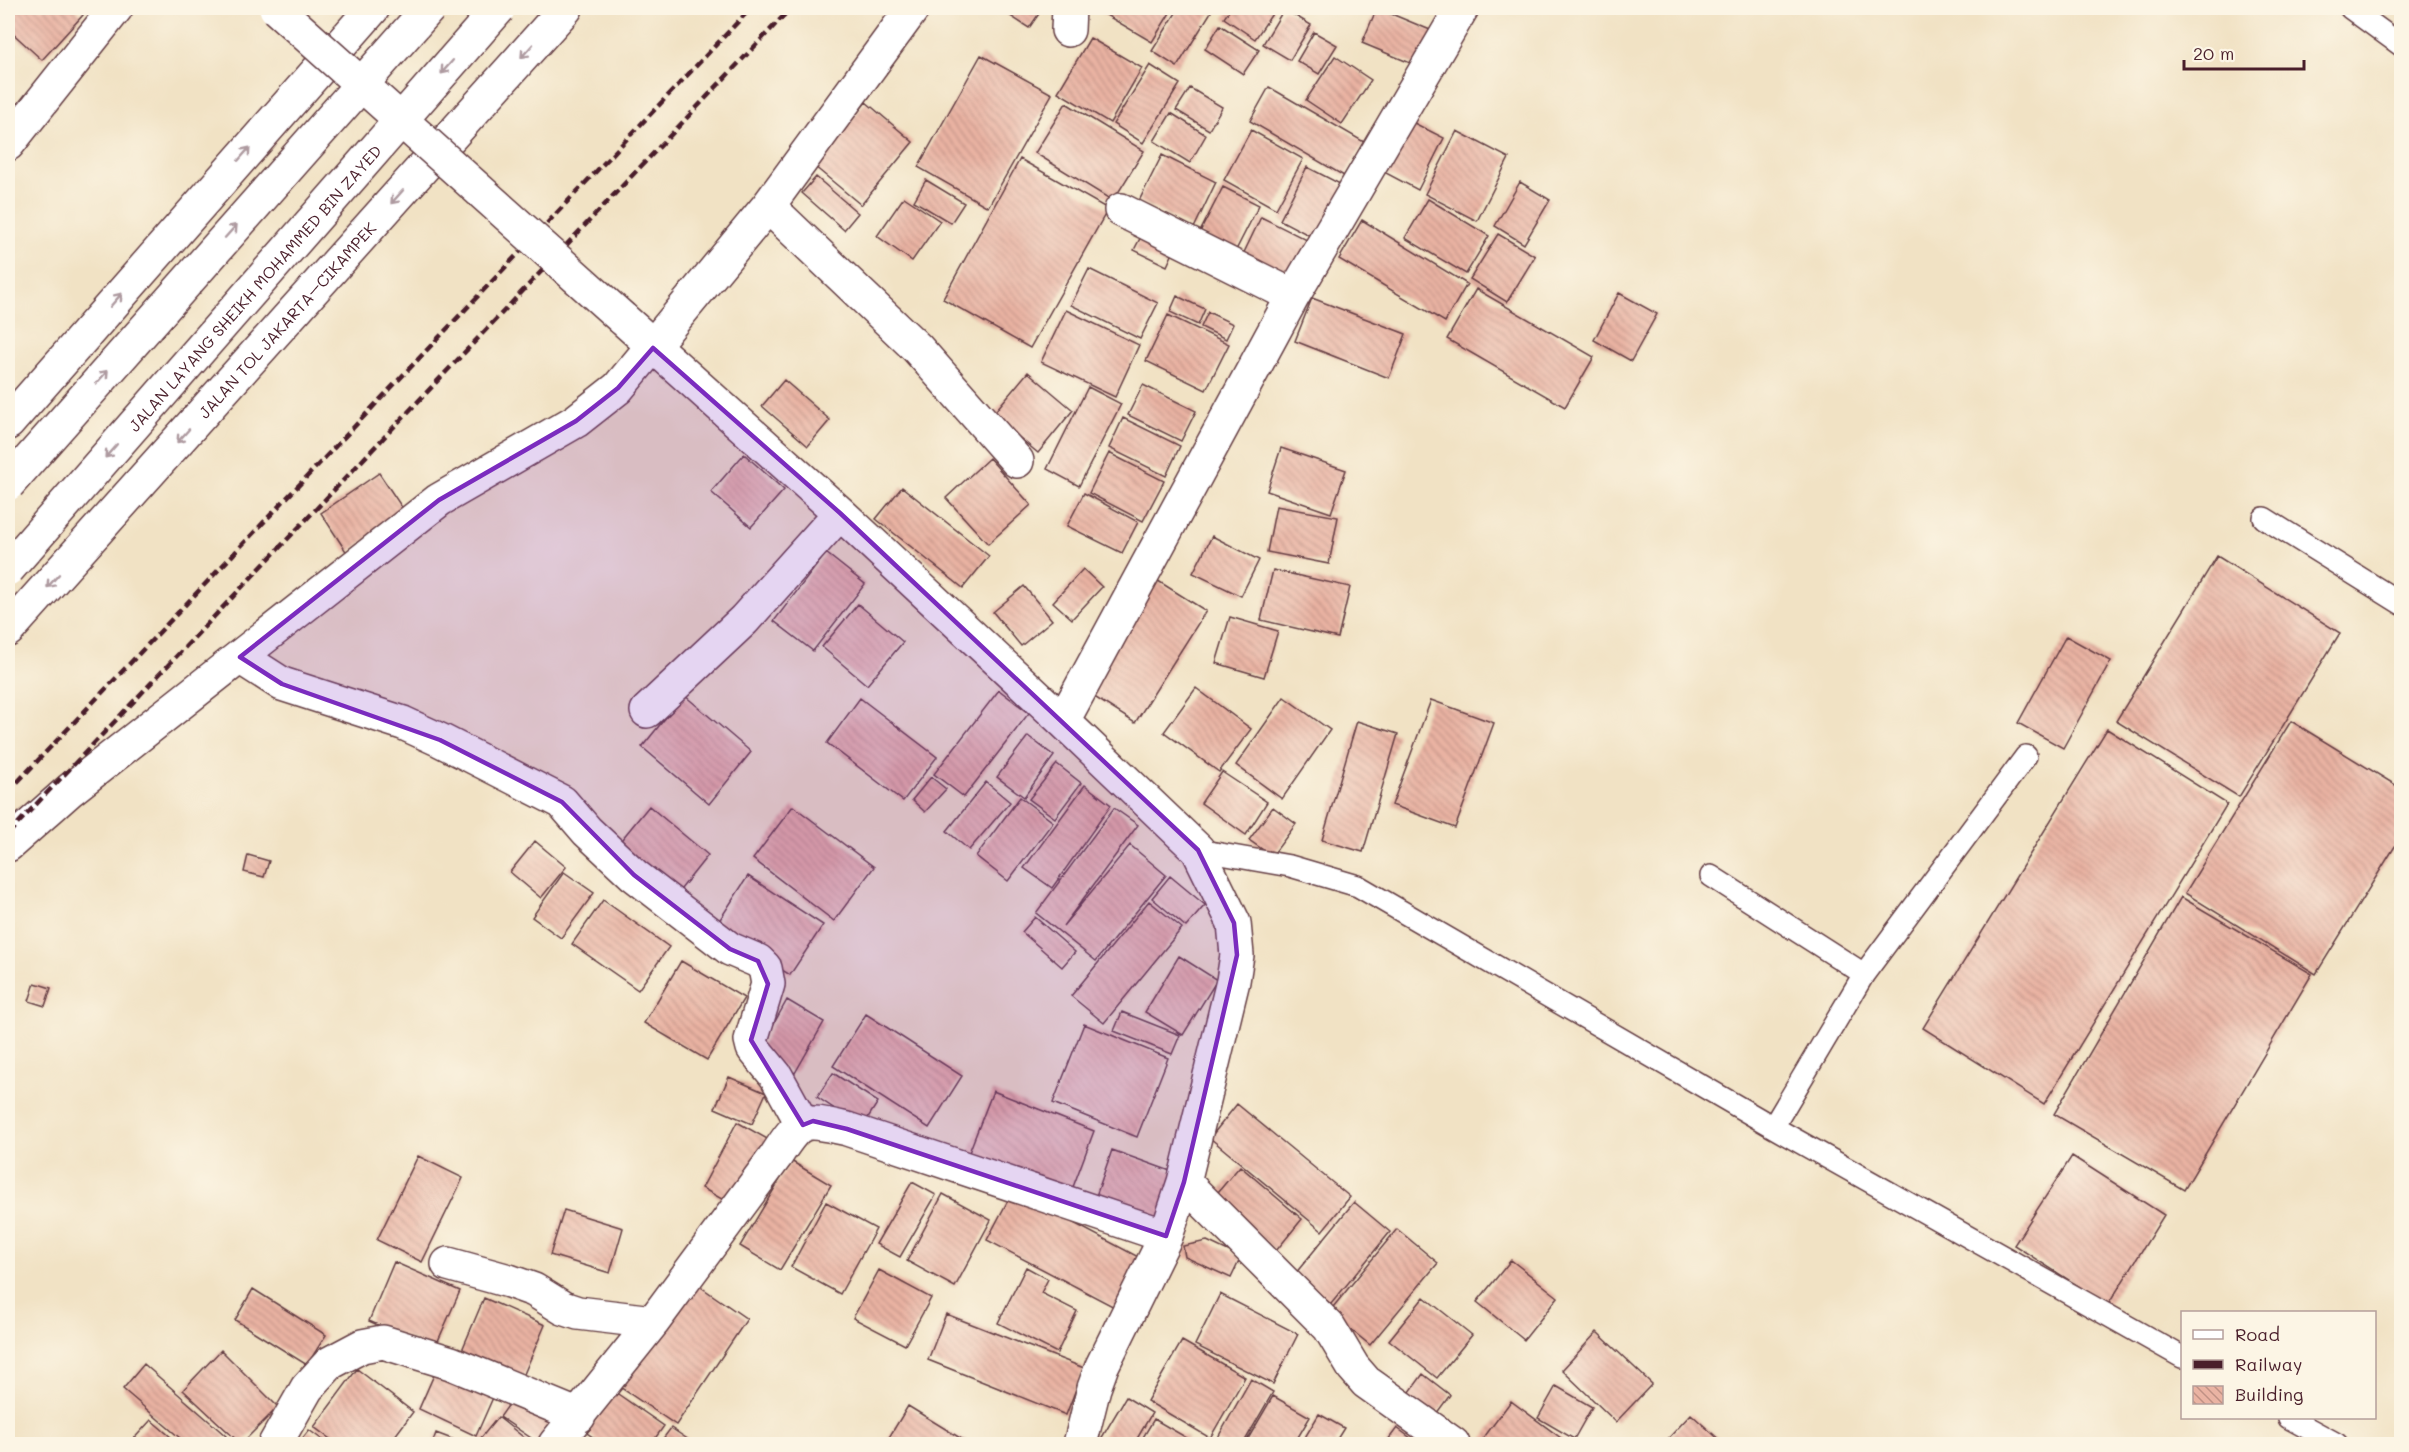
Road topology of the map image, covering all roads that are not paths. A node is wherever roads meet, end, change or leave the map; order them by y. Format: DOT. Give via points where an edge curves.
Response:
graph roads {
  1 [pos="116,8"];
  2 [pos="276,8"];
  3 [pos="373,8"];
  4 [pos="429,8"];
  5 [pos="499,8"];
  6 [pos="566,8"];
  7 [pos="913,8"];
  8 [pos="1462,8"];
  9 [pos="2350,8"];
  10 [pos="2402,46"];
  11 [pos="8,144"];
  12 [pos="768,206"];
  13 [pos="1121,210"];
  14 [pos="1293,296"];
  15 [pos="653,348"];
  16 [pos="8,423"];
  17 [pos="1017,461"];
  18 [pos="8,484"];
  19 [pos="840,513"];
  20 [pos="2264,518"];
  21 [pos="8,569"];
  22 [pos="2402,604"];
  23 [pos="8,630"];
  24 [pos="240,657"];
  25 [pos="647,711"];
  26 [pos="1063,721"];
  27 [pos="2026,756"];
  28 [pos="8,845"];
  29 [pos="1198,850"];
  30 [pos="1711,876"];
  31 [pos="1863,974"];
  32 [pos="803,1125"];
  33 [pos="1773,1127"];
  34 [pos="1184,1182"];
  35 [pos="1166,1236"];
  36 [pos="448,1264"];
  37 [pos="653,1323"];
  38 [pos="2181,1357"];
  39 [pos="579,1416"];
  40 [pos="2291,1419"];
  41 [pos="274,1444"];
  42 [pos="555,1444"];
  43 [pos="1080,1444"];
  44 [pos="1453,1444"];
  45 [pos="2337,1444"];
  1 -- 11 [label="main road"];
  2 -- 15 [label="main road, bridge"];
  16 -- 3 [label="main road, one-way"];
  18 -- 4 [label="main road, one-way, bridge"];
  5 -- 21 [label="main road, JALAN LAYANG SHEIKH MOHAMMED BIN ZAYED, one-way, bridge"];
  6 -- 23 [label="main road, JALAN TOL JAKARTA–CIKAMPEK, one-way"];
  7 -- 12 [label="main road"];
  8 -- 14 [label="main road"];
  9 -- 10 [label="lane"];
  12 -- 15 [label="main road"];
  12 -- 17 [label="main road" via="917,348"];
  13 -- 14 [label="main road"];
  14 -- 26 [label="main road"];
  15 -- 19 [label="main road"];
  15 -- 24 [label="main road" via="618,388 576,421 439,501"];
  19 -- 25 [label="main road" via="744,620"];
  19 -- 26 [label="main road"];
  20 -- 22 [label="lane"];
  24 -- 28 [label="main road" via="70,790"];
  24 -- 32 [label="main road" via="282,684 422,731 562,802 634,875 730,949 758,961 765,968 768,984 751,1041"];
  26 -- 29 [label="main road"];
  27 -- 31 [label="lane"];
  29 -- 33 [label="lane" via="1290,866 1359,886"];
  29 -- 34 [label="main road" via="1234,923 1237,955"];
  30 -- 31 [label="lane"];
  31 -- 33 [label="lane"];
  32 -- 35 [label="main road" via="813,1121 847,1129"];
  32 -- 37 [label="main road" via="793,1129"];
  33 -- 38 [label="lane"];
  34 -- 35 [label="main road"];
  34 -- 44 [label="main road" via="1329,1327 1366,1382"];
  35 -- 43 [label="main road" via="1102,1366"];
  36 -- 37 [label="main road" via="534,1290 578,1313"];
  37 -- 39 [label="main road"];
  39 -- 41 [label="main road" via="451,1363 383,1341 362,1346 330,1363 307,1388"];
  39 -- 42 [label="main road"];
  40 -- 45 [label="lane"];
}
